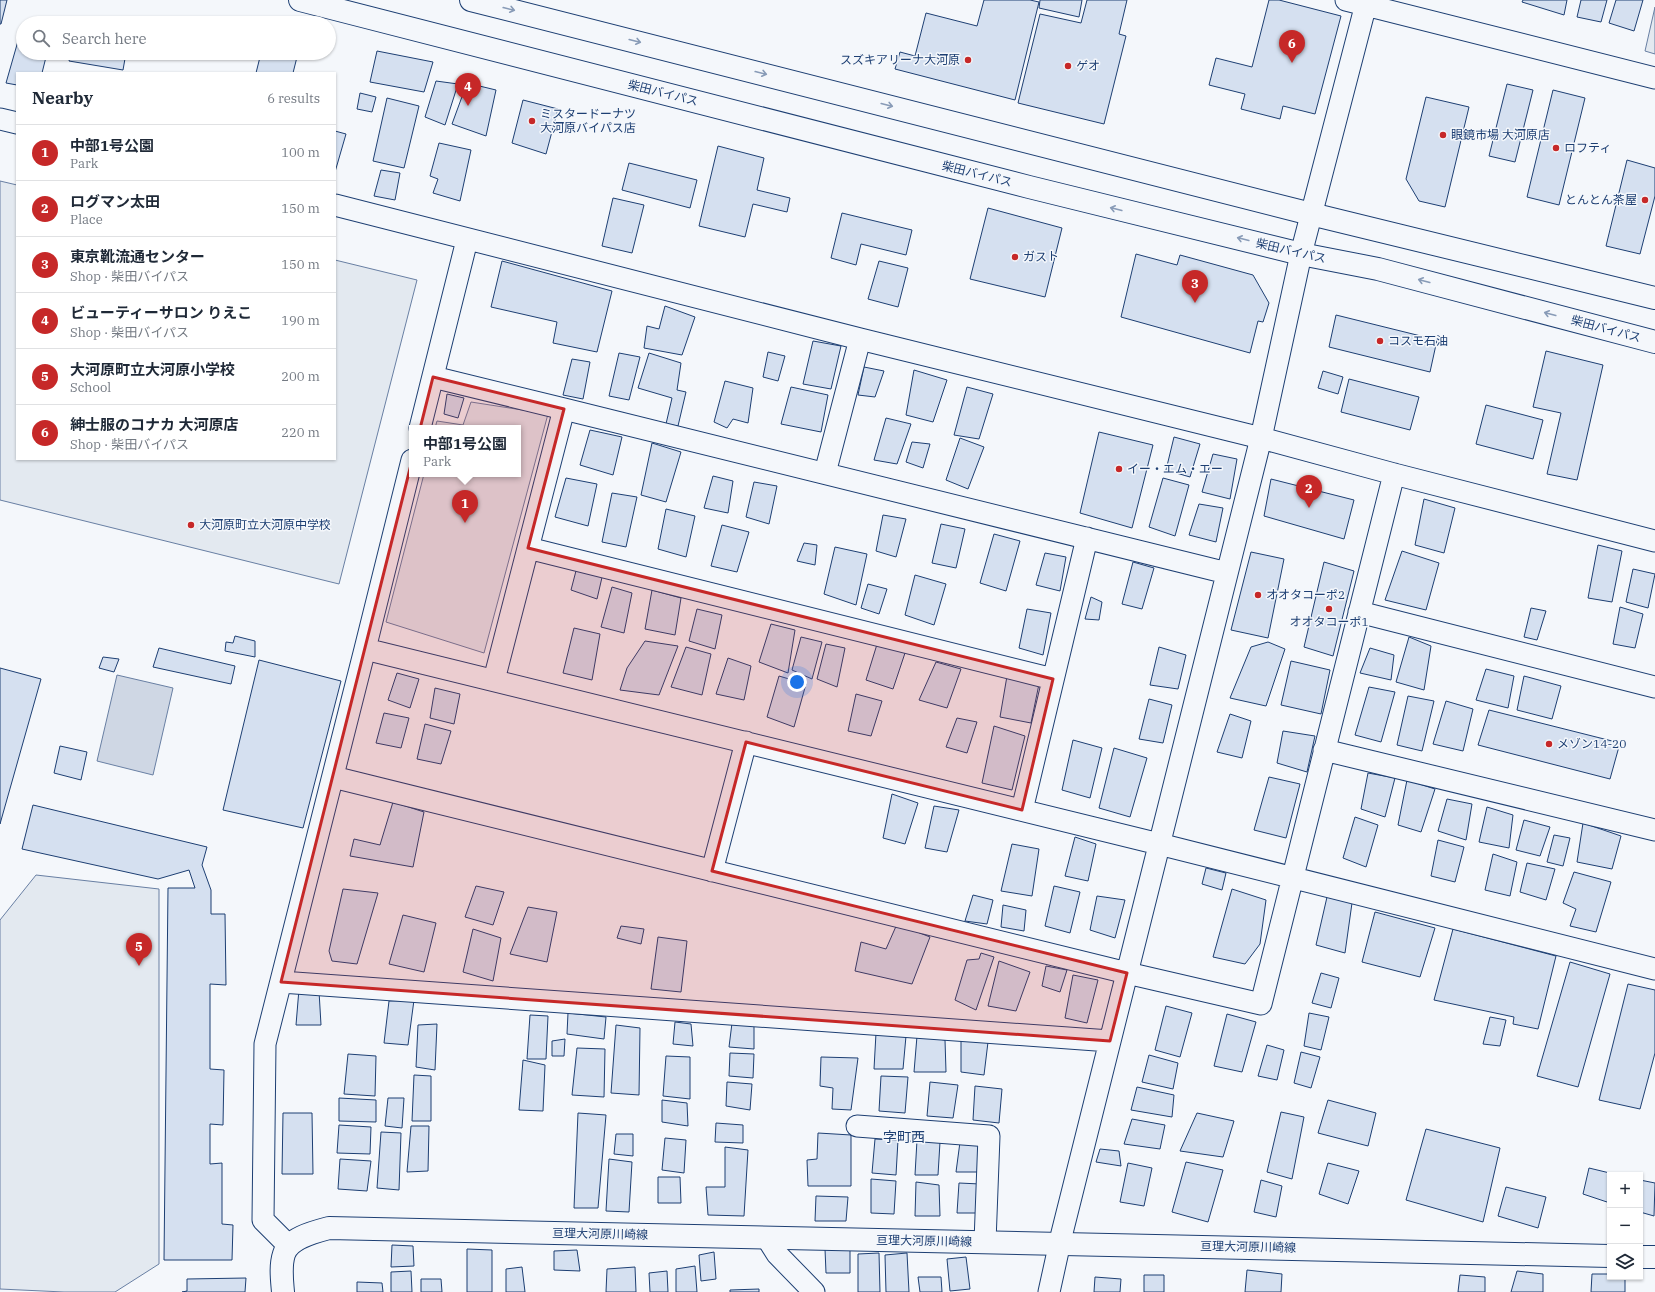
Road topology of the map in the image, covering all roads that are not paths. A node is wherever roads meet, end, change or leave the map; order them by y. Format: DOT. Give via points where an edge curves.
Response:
graph roads {
  1 [pos="300,0"];
  2 [pos="471,0"];
  3 [pos="1359,2"];
  4 [pos="1655,78"];
  5 [pos="0,119"];
  6 [pos="16,123"];
  7 [pos="336,205"];
  8 [pos="1311,214"];
  9 [pos="467,240"];
  10 [pos="1300,254"];
  11 [pos="1655,298"];
  12 [pos="860,339"];
  13 [pos="1655,342"];
  14 [pos="433,377"];
  15 [pos="564,409"];
  16 [pos="421,425"];
  17 [pos="1261,438"];
  18 [pos="409,472"];
  19 [pos="825,474"];
  20 [pos="1394,474"];
  21 [pos="1087,538"];
  22 [pos="1655,541"];
  23 [pos="528,548"];
  24 [pos="1227,572"];
  25 [pos="1359,612"];
  26 [pos="365,649"];
  27 [pos="1053,679"];
  28 [pos="494,680"];
  29 [pos="1655,687"];
  30 [pos="746,742"];
  31 [pos="1324,750"];
  32 [pos="333,777"];
  33 [pos="1022,810"];
  34 [pos="1655,830"];
  35 [pos="1159,844"];
  36 [pos="712,871"];
  37 [pos="1292,878"];
  38 [pos="1655,969"];
  39 [pos="1127,974"];
  40 [pos="281,982"];
  41 [pos="1110,1041"];
  42 [pos="857,1126"];
  43 [pos="767,1238"];
  44 [pos="985,1242"];
  45 [pos="1060,1243"];
  46 [pos="289,1246"];
  47 [pos="1607,1256"];
  48 [pos="1643,1257"];
  49 [pos="1655,1257"];
  50 [pos="283,1292"];
  51 [pos="814,1292"];
  52 [pos="1049,1292"];
  10 -- 1 [label="main road, 柴田バイパス, one-way"];
  2 -- 8 [label="main road, one-way"];
  3 -- 4 [label="street"];
  3 -- 8 [label="street"];
  5 -- 6 [label="street"];
  7 -- 9 [label="street"];
  8 -- 10 [label="street"];
  8 -- 11 [label="main road"];
  9 -- 12 [label="street"];
  9 -- 14 [label="street"];
  13 -- 10 [label="main road, 柴田バイパス, one-way" via="1378,269"];
  10 -- 17 [label="street"];
  12 -- 17 [label="street"];
  12 -- 19 [label="street"];
  14 -- 15 [label="street"];
  14 -- 16 [label="street"];
  15 -- 19 [label="street"];
  15 -- 23 [label="street"];
  17 -- 20 [label="street"];
  17 -- 24 [label="street"];
  18 -- 26 [label="street"];
  19 -- 21 [label="street"];
  20 -- 22 [label="street"];
  20 -- 25 [label="street"];
  21 -- 24 [label="street"];
  21 -- 27 [label="street"];
  23 -- 27 [label="street"];
  23 -- 28 [label="street"];
  24 -- 35 [label="street"];
  25 -- 29 [label="street"];
  25 -- 31 [label="street"];
  26 -- 28 [label="street"];
  26 -- 32 [label="street"];
  27 -- 33 [label="street"];
  28 -- 30 [label="street"];
  30 -- 33 [label="street"];
  30 -- 36 [label="street"];
  31 -- 34 [label="street"];
  31 -- 37 [label="street"];
  32 -- 36 [label="street"];
  32 -- 40 [label="street"];
  33 -- 35 [label="street"];
  35 -- 37 [label="street"];
  35 -- 39 [label="street"];
  36 -- 39 [label="street"];
  37 -- 38 [label="street"];
  37 -- 39 [label="street" via="1261,1004"];
  39 -- 41 [label="street"];
  40 -- 41 [label="street"];
  40 -- 46 [label="street" via="265,1044 263,1220"];
  41 -- 45 [label="street"];
  42 -- 44 [label="street" via="989,1136"];
  43 -- 44 [label="main road, 亘理大河原川崎線"];
  43 -- 46 [label="main road, 亘理大河原川崎線" via="329,1228 316,1231"];
  43 -- 51 [label="street" via="776,1254"];
  44 -- 45 [label="main road, 亘理大河原川崎線"];
  45 -- 47 [label="main road, 亘理大河原川崎線"];
  45 -- 52 [label="street"];
  46 -- 50 [label="main road" via="284,1252 282,1262"];
  48 -- 49 [label="main road"];
}
